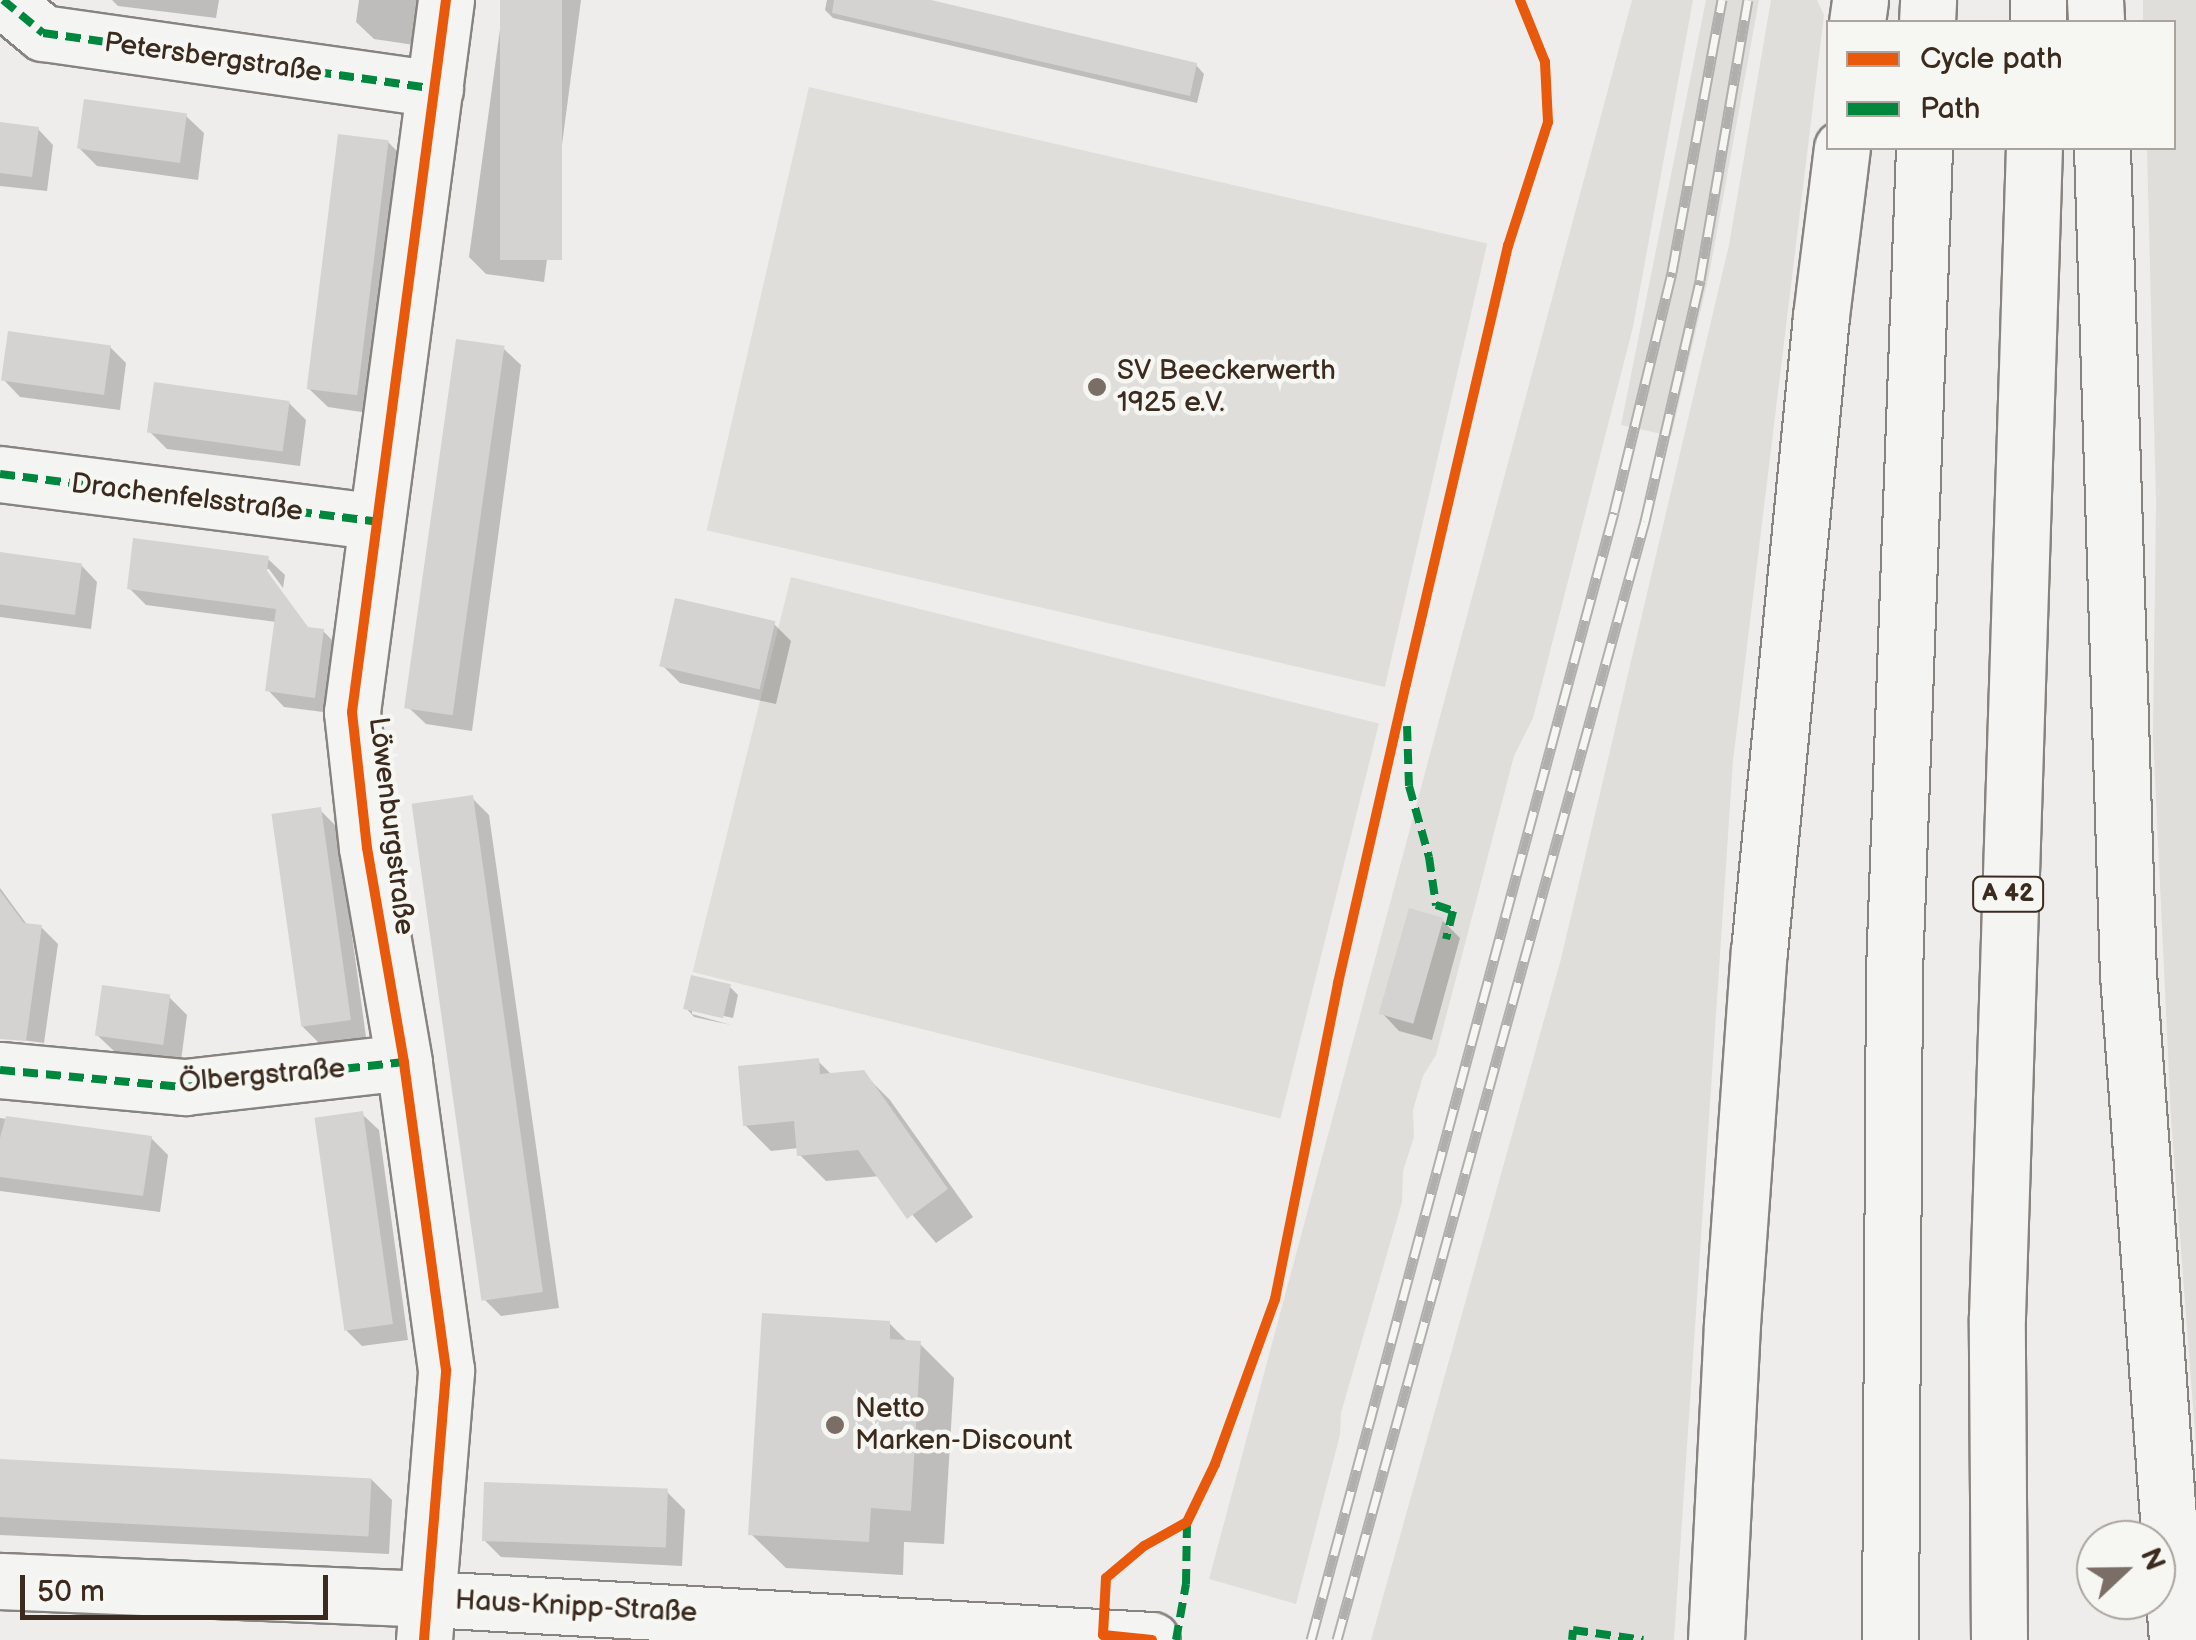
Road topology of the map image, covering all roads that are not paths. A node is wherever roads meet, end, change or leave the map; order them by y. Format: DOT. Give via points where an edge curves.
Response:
graph roads {
  1 [pos="3,0"];
  2 [pos="446,0"];
  3 [pos="435,89"];
  4 [pos="1842,150"];
  5 [pos="1924,150"];
  6 [pos="2034,150"];
  7 [pos="2102,150"];
  8 [pos="0,474"];
  9 [pos="374,520"];
  10 [pos="404,1062"];
  11 [pos="0,1070"];
  12 [pos="0,1581"];
  13 [pos="426,1620"];
  14 [pos="1152,1640"];
  15 [pos="1716,1640"];
  16 [pos="1890,1640"];
  17 [pos="1999,1640"];
  18 [pos="2177,1640"];
  1 -- 3 [label="main road, Petersbergstraße" via="42,34"];
  2 -- 3 [label="main road, Löwenburgstraße"];
  3 -- 9 [label="main road, Löwenburgstraße"];
  4 -- 15 [label="main road" via="1759,950"];
  5 -- 16 [label="main road" via="1894,971"];
  6 -- 17 [label="main road, A 42" via="1996,1317"];
  7 -- 18 [label="main road" via="2128,974"];
  8 -- 9 [label="main road, Drachenfelsstraße"];
  9 -- 10 [label="main road, Löwenburgstraße" via="352,712 367,848"];
  10 -- 11 [label="main road, Ölbergstraße" via="186,1087"];
  10 -- 13 [label="main road, Löwenburgstraße" via="446,1370"];
  12 -- 13 [label="main road, Haus-Knipp-Straße"];
  13 -- 14 [label="main road, Haus-Knipp-Straße"];
}
